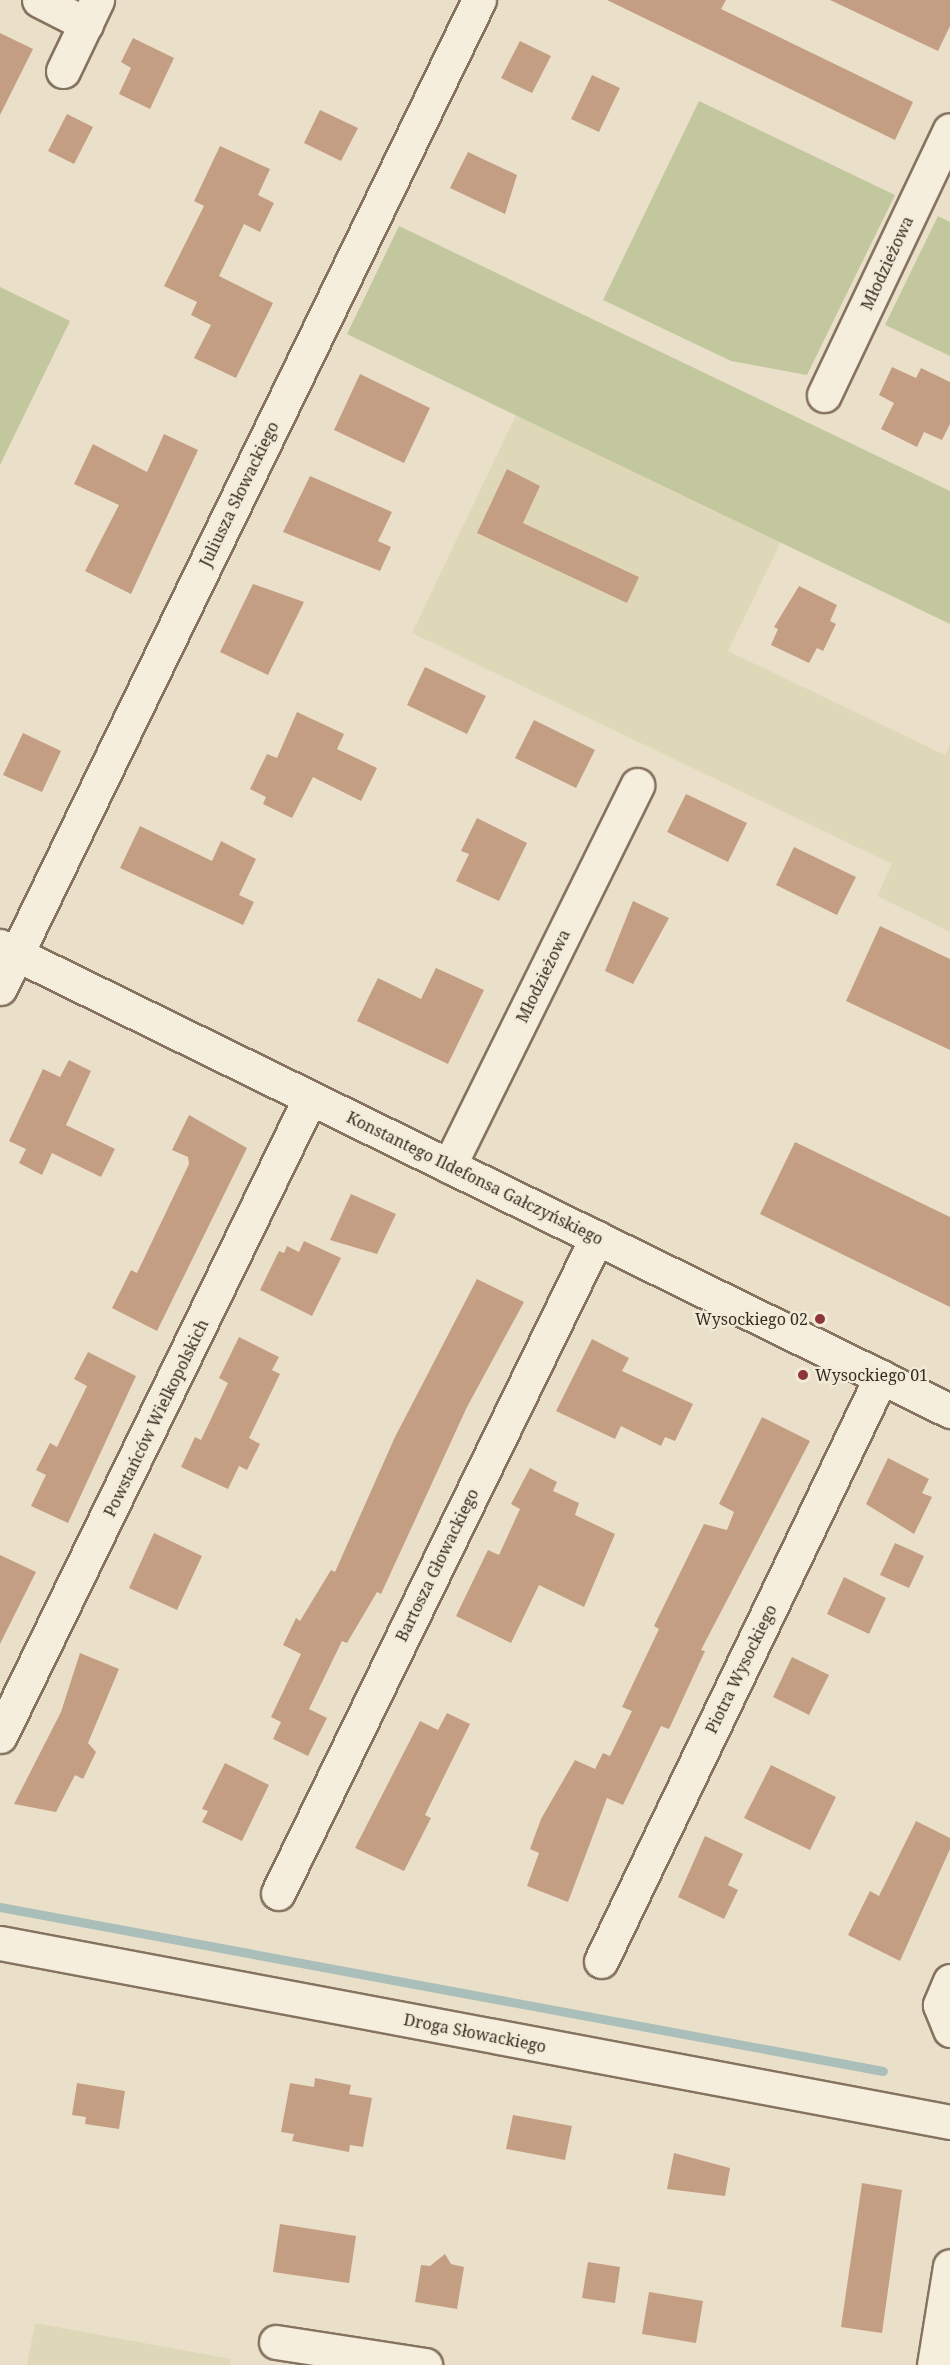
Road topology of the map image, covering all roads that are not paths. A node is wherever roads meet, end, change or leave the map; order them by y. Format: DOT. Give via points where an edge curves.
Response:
graph roads {
  1 [pos="39,0"];
  2 [pos="479,0"];
  3 [pos="92,12"];
  4 [pos="63,70"];
  5 [pos="950,130"];
  6 [pos="824,395"];
  7 [pos="637,785"];
  8 [pos="8,950"];
  9 [pos="0,988"];
  10 [pos="310,1098"];
  11 [pos="449,1166"];
  12 [pos="597,1238"];
  13 [pos="881,1377"];
  14 [pos="950,1411"];
  15 [pos="0,1736"];
  16 [pos="278,1893"];
  17 [pos="0,1943"];
  18 [pos="601,1961"];
  19 [pos="950,1981"];
  20 [pos="950,2030"];
  21 [pos="950,2122"];
  22 [pos="950,2266"];
  23 [pos="276,2342"];
  24 [pos="424,2365"];
  25 [pos="934,2365"];
  1 -- 3 [label="street"];
  2 -- 8 [label="street, Juliusza Słowackiego"];
  3 -- 4 [label="street"];
  5 -- 6 [label="street, Młodzieżowa"];
  7 -- 11 [label="street, Młodzieżowa"];
  8 -- 9 [label="street, Juliusza Słowackiego"];
  8 -- 10 [label="street, Konstantego Ildefonsa Gałczyńskiego"];
  10 -- 11 [label="street, Konstantego Ildefonsa Gałczyńskiego"];
  10 -- 15 [label="street, Powstańców Wielkopolskich"];
  11 -- 12 [label="street, Konstantego Ildefonsa Gałczyńskiego"];
  12 -- 13 [label="street, Konstantego Ildefonsa Gałczyńskiego"];
  12 -- 16 [label="street, Bartosza Głowackiego"];
  13 -- 14 [label="street, Konstantego Ildefonsa Gałczyńskiego"];
  13 -- 18 [label="street, Piotra Wysockiego"];
  17 -- 21 [label="street, Droga Słowackiego"];
  19 -- 20 [label="street" via="940,2005"];
  22 -- 25 [label="street"];
  23 -- 24 [label="street"];
}
